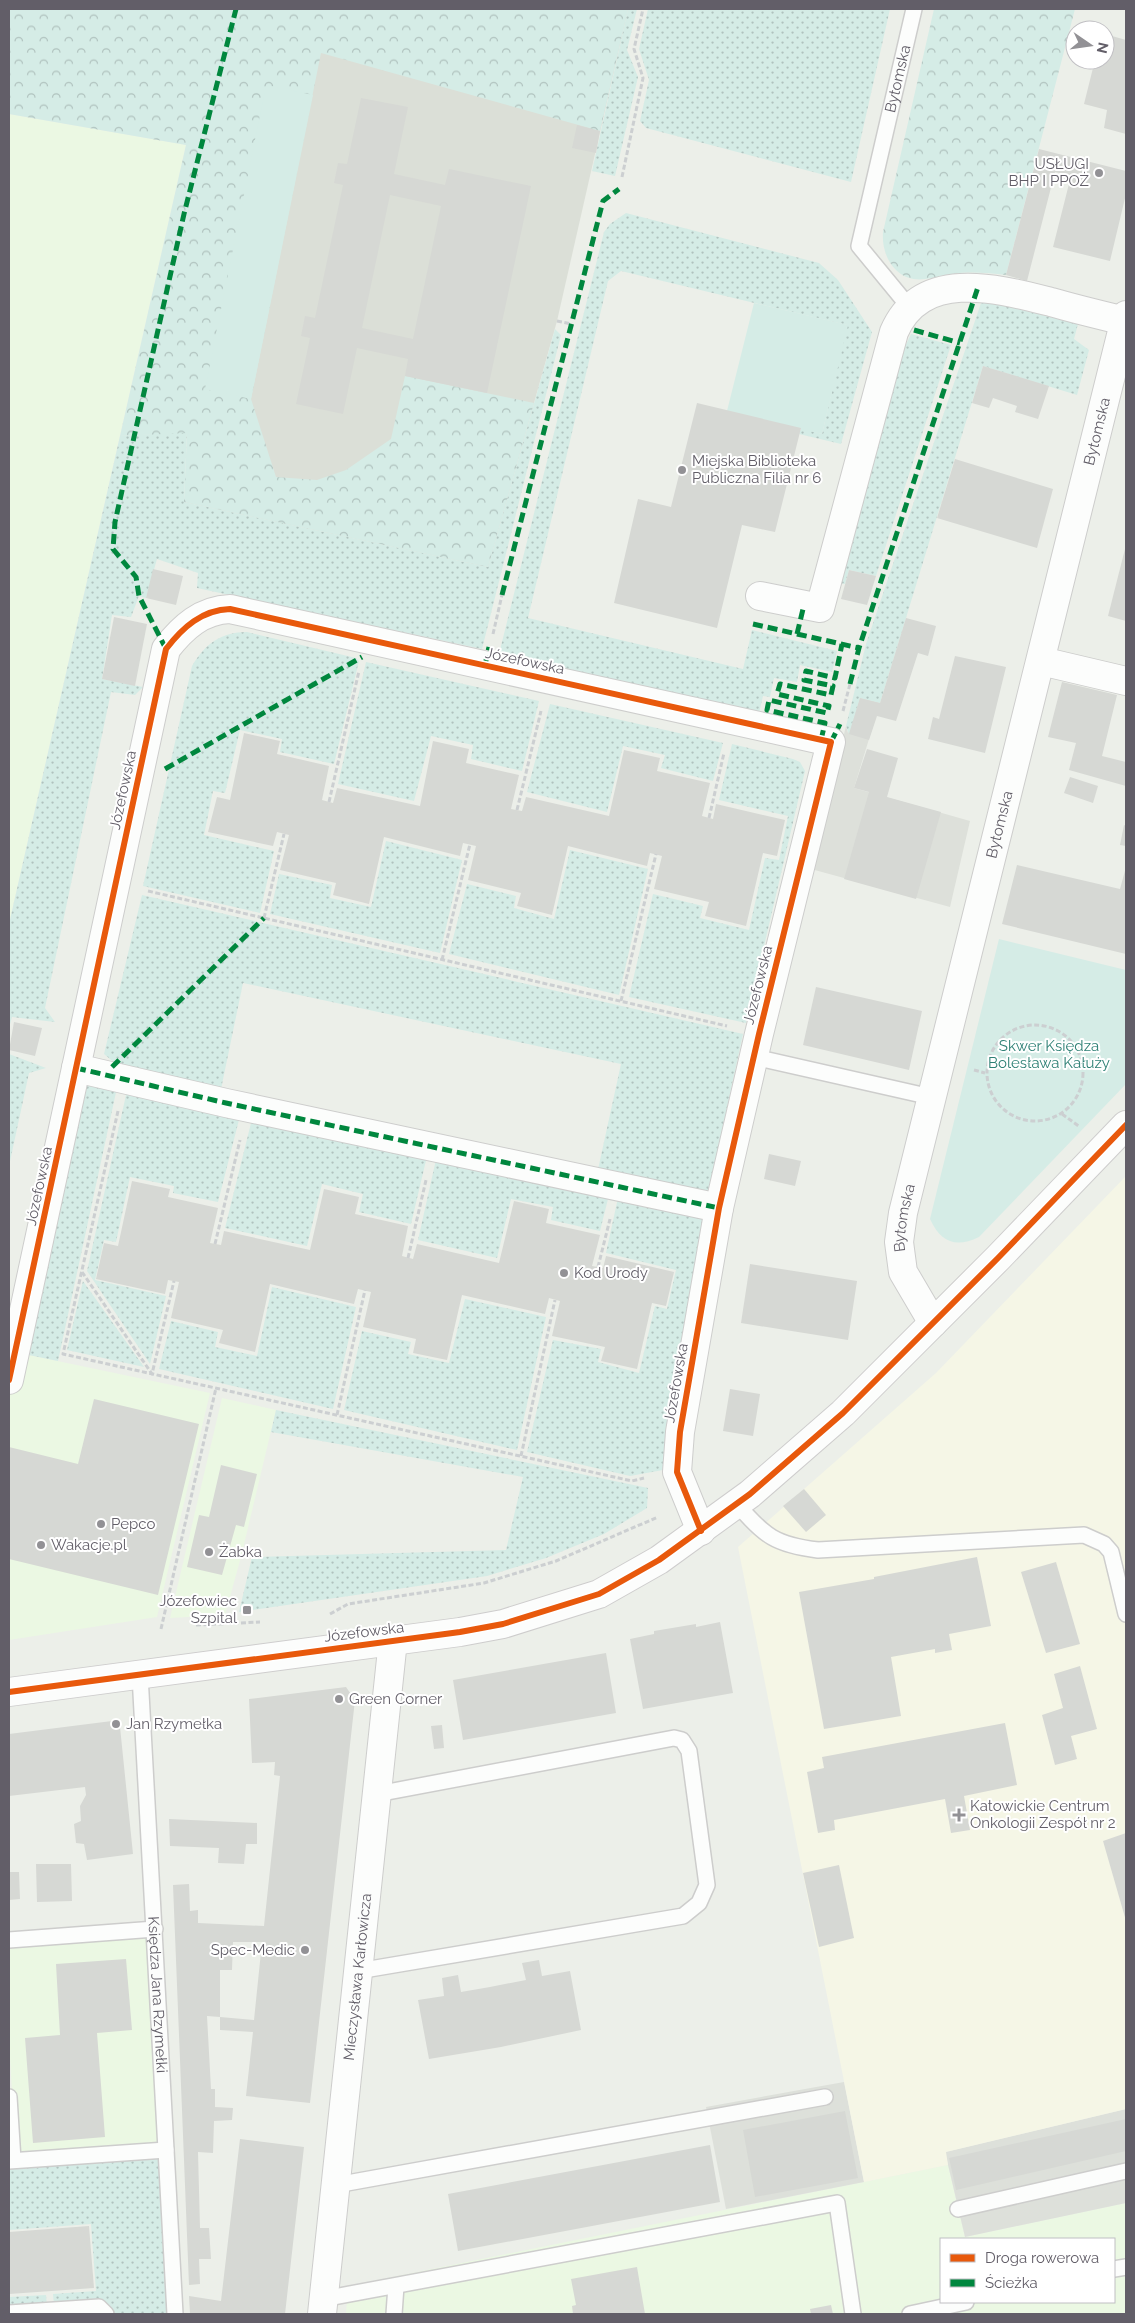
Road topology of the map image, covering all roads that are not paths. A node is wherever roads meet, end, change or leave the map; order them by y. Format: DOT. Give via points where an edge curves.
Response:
graph roads {
  1 [pos="914,9"];
  2 [pos="910,308"];
  3 [pos="1125,327"];
  4 [pos="760,596"];
  5 [pos="1041,661"];
  6 [pos="1126,681"];
  7 [pos="757,1045"];
  8 [pos="76,1068"];
  9 [pos="931,1097"];
  10 [pos="1126,1125"];
  11 [pos="719,1208"];
  12 [pos="933,1323"];
  13 [pos="9,1380"];
  14 [pos="737,1504"];
  15 [pos="701,1530"];
  16 [pos="1126,1614"];
  17 [pos="393,1640"];
  18 [pos="140,1675"];
  19 [pos="9,1692"];
  20 [pos="377,1794"];
  21 [pos="155,1929"];
  22 [pos="9,1940"];
  23 [pos="358,1971"];
  24 [pos="9,2097"];
  25 [pos="825,2097"];
  26 [pos="166,2150"];
  27 [pos="11,2160"];
  28 [pos="1126,2171"];
  29 [pos="336,2185"];
  30 [pos="958,2209"];
  31 [pos="396,2286"];
  32 [pos="961,2303"];
  33 [pos="323,2307"];
  34 [pos="9,2314"];
  35 [pos="106,2314"];
  36 [pos="175,2314"];
  37 [pos="394,2314"];
  38 [pos="853,2314"];
  39 [pos="910,2314"];
  1 -- 2 [label="lane, Bytomska" via="859,246"];
  2 -- 3 [label="street, Bytomska" via="921,299 941,292 968,287 990,288"];
  2 -- 4 [label="street, Bytomska" via="894,332 820,608"];
  3 -- 5 [label="street, Bytomska"];
  5 -- 6 [label="street"];
  5 -- 9 [label="street, Bytomska"];
  7 -- 8 [label="street, Józefowska" via="831,742 230,609 215,609 189,623 166,649"];
  7 -- 9 [label="lane"];
  7 -- 11 [label="street, Józefowska"];
  8 -- 11 [label="street"];
  8 -- 13 [label="street, Józefowska"];
  9 -- 12 [label="street, Bytomska" via="899,1242 903,1272"];
  10 -- 12 [label="street, Józefowska"];
  11 -- 15 [label="street, Józefowska" via="680,1432 677,1472"];
  12 -- 14 [label="street, Józefowska" via="816,1439"];
  14 -- 15 [label="street, Józefowska"];
  14 -- 16 [label="lane" via="771,1539 798,1548 818,1550 1084,1535 1104,1544 1110,1552"];
  15 -- 17 [label="street, Józefowska" via="659,1560 599,1594 503,1624"];
  17 -- 18 [label="street, Józefowska"];
  17 -- 20 [label="street, Mieczysława Karłowicza"];
  18 -- 19 [label="street, Józefowska"];
  18 -- 21 [label="lane, Księdza Jana Rzymełki"];
  20 -- 23 [label="street, Mieczysława Karłowicza"];
  20 -- 23 [label="lane" via="674,1738 682,1740 689,1751 707,1885 699,1904 683,1916"];
  21 -- 22 [label="lane"];
  21 -- 26 [label="lane, Księdza Jana Rzymełki"];
  23 -- 29 [label="street, Mieczysława Karłowicza"];
  24 -- 27 [label="lane"];
  25 -- 29 [label="lane"];
  26 -- 27 [label="lane"];
  26 -- 36 [label="lane, Księdza Jana Rzymełki"];
  28 -- 30 [label="lane"];
  29 -- 33 [label="street, Mieczysława Karłowicza"];
  31 -- 33 [label="lane"];
  31 -- 37 [label="lane"];
  31 -- 38 [label="lane" via="837,2203"];
  32 -- 39 [label="lane"];
  34 -- 35 [label="lane" via="99,2307"];
}
